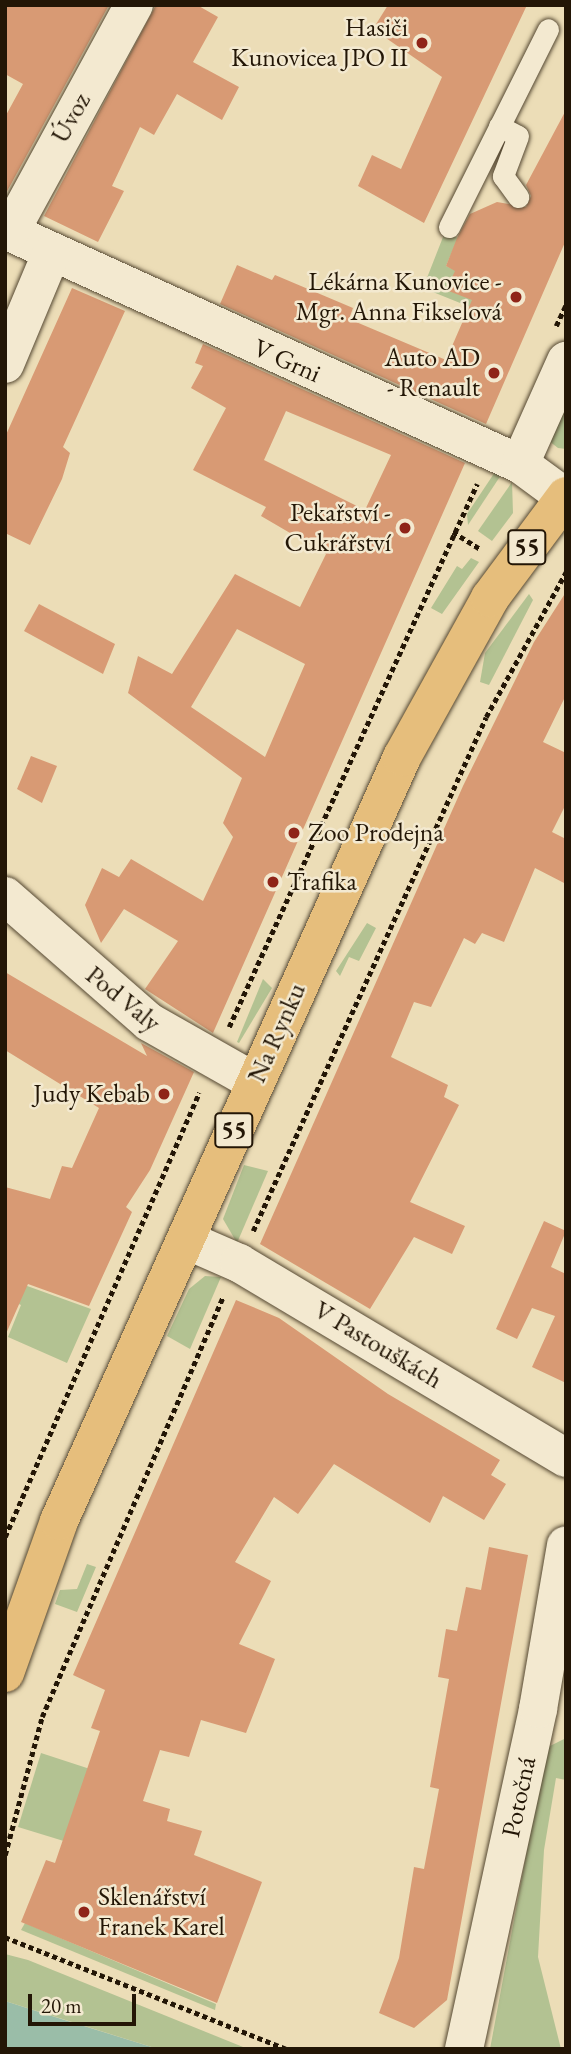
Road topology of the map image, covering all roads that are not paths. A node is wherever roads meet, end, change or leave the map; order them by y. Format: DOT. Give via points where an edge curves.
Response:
graph roads {
  1 [pos="134,5"];
  2 [pos="548,29"];
  3 [pos="499,126"];
  4 [pos="518,197"];
  5 [pos="449,227"];
  6 [pos="8,231"];
  7 [pos="51,254"];
  8 [pos="559,348"];
  9 [pos="5,364"];
  10 [pos="508,459"];
  11 [pos="565,497"];
  12 [pos="5,896"];
  13 [pos="256,1082"];
  14 [pos="186,1240"];
  15 [pos="566,1458"];
  16 [pos="566,1545"];
  17 [pos="5,1673"];
  18 [pos="552,1712"];
  19 [pos="464,2049"];
  1 -- 6 [label="street, Úvoz"];
  2 -- 3 [label="lane"];
  3 -- 4 [label="lane" via="518,136 503,176"];
  3 -- 5 [label="lane"];
  6 -- 7 [label="street, V Grni"];
  7 -- 9 [label="street"];
  7 -- 10 [label="street, V Grni"];
  8 -- 10 [label="street"];
  10 -- 11 [label="street, V Grni"];
  11 -- 13 [label="main road, Na Rynku / 55" via="490,598 428,705"];
  12 -- 13 [label="street, Pod Valy" via="149,1022"];
  13 -- 14 [label="main road, Na Rynku / 55"];
  14 -- 15 [label="street, V Pastouškách" via="239,1263"];
  14 -- 17 [label="main road, Na Rynku / 55" via="59,1521"];
  16 -- 18 [label="street, Potočná"];
  18 -- 19 [label="street, Potočná"];
}
